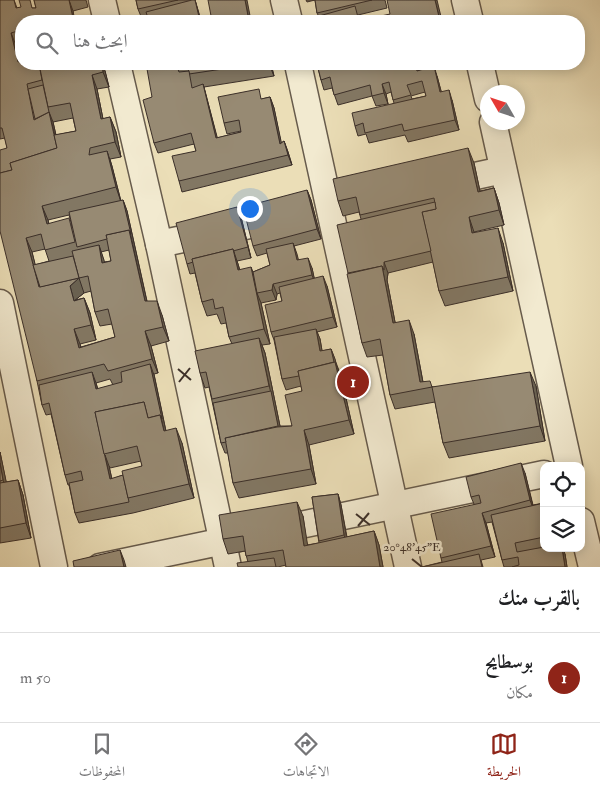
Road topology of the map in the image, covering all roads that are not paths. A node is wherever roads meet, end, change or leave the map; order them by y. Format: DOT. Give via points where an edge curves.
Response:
graph roads {
  1 [pos="102,0"];
  2 [pos="284,0"];
  3 [pos="465,0"];
  4 [pos="106,15"];
  5 [pos="288,15"];
  6 [pos="469,15"];
  7 [pos="118,70"];
  8 [pos="300,70"];
  9 [pos="481,70"];
  10 [pos="485,85"];
  11 [pos="495,130"];
  12 [pos="503,170"];
  13 [pos="416,189"];
  14 [pos="339,206"];
  15 [pos="159,244"];
  16 [pos="0,303"];
  17 [pos="568,462"];
  18 [pos="540,475"];
  19 [pos="394,505"];
  20 [pos="585,538"];
  21 [pos="222,541"];
  22 [pos="54,567"];
  23 [pos="100,567"];
  24 [pos="228,567"];
  25 [pos="408,567"];
  26 [pos="592,567"];
  1 -- 4 [label="street"];
  2 -- 5 [label="street"];
  3 -- 6 [label="street"];
  7 -- 15 [label="street"];
  8 -- 14 [label="street"];
  9 -- 10 [label="street"];
  11 -- 12 [label="street"];
  12 -- 13 [label="street"];
  12 -- 17 [label="street"];
  14 -- 15 [label="street"];
  14 -- 19 [label="street"];
  15 -- 21 [label="street"];
  16 -- 22 [label="street"];
  18 -- 19 [label="street"];
  19 -- 21 [label="street"];
  19 -- 25 [label="street"];
  20 -- 26 [label="street"];
  21 -- 23 [label="street"];
  21 -- 24 [label="street"];
}
